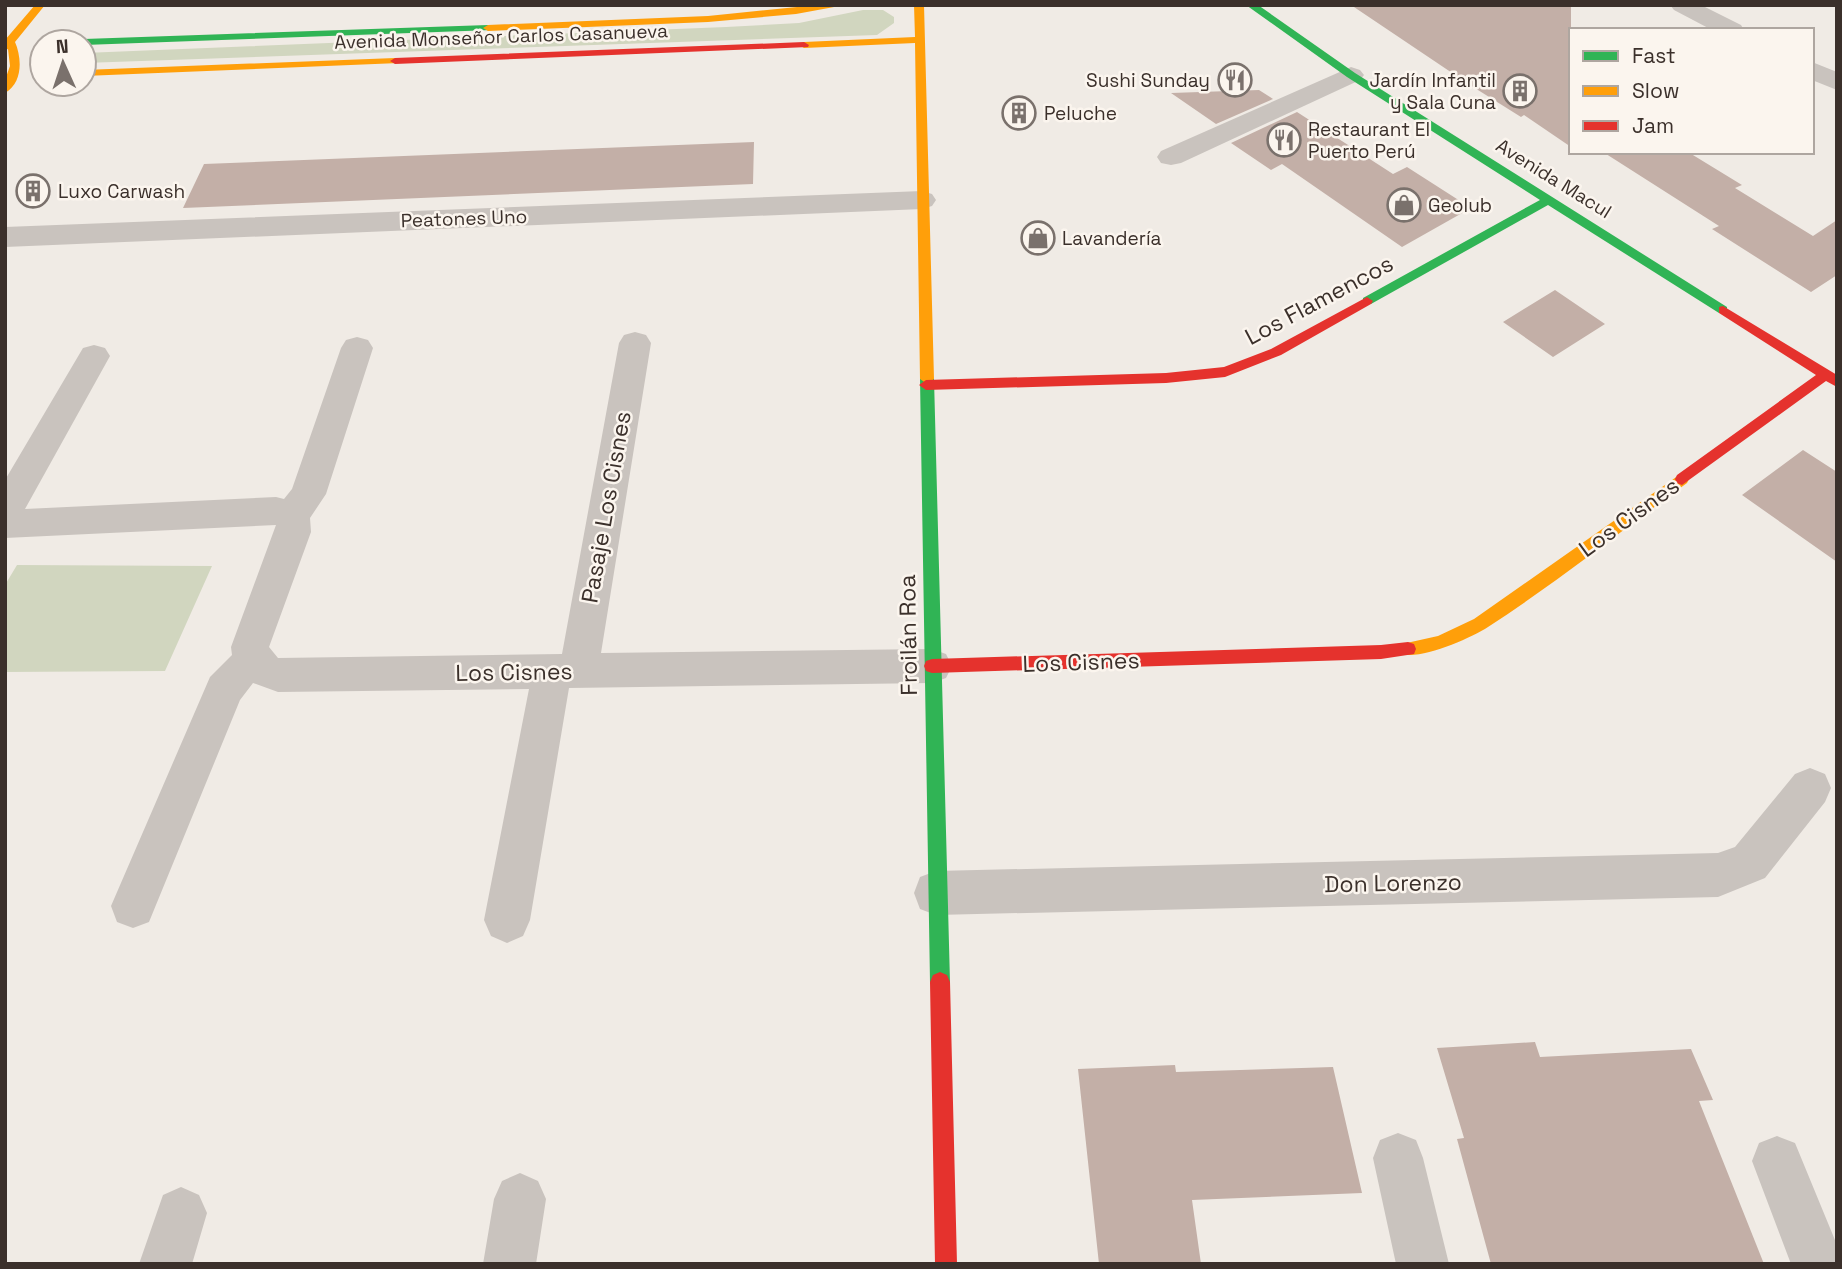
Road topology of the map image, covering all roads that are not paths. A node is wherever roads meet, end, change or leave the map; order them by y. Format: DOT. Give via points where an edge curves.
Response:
graph roads {
  1 [pos="40,5"];
  2 [pos="840,5"];
  3 [pos="919,5"];
  4 [pos="1251,5"];
  5 [pos="1682,5"];
  6 [pos="1728,28"];
  7 [pos="920,40"];
  8 [pos="28,42"];
  9 [pos="98,42"];
  10 [pos="7,43"];
  11 [pos="1814,70"];
  12 [pos="98,72"];
  13 [pos="17,74"];
  14 [pos="1351,75"];
  15 [pos="1837,82"];
  16 [pos="5,90"];
  17 [pos="1171,157"];
  18 [pos="922,200"];
  19 [pos="1548,200"];
  20 [pos="5,237"];
  21 [pos="635,343"];
  22 [pos="357,348"];
  23 [pos="94,356"];
  24 [pos="1831,378"];
  25 [pos="926,385"];
  26 [pos="5,512"];
  27 [pos="291,517"];
  28 [pos="5,524"];
  29 [pos="254,662"];
  30 [pos="932,666"];
  31 [pos="565,671"];
  32 [pos="1810,788"];
  33 [pos="936,893"];
  34 [pos="133,905"];
  35 [pos="507,920"];
  36 [pos="1398,1158"];
  37 [pos="1777,1161"];
  38 [pos="520,1199"];
  39 [pos="181,1213"];
  40 [pos="165,1264"];
  41 [pos="509,1264"];
  42 [pos="946,1264"];
  43 [pos="1423,1264"];
  44 [pos="1818,1264"];
  1 -- 10 [label="main road"];
  2 -- 9 [label="main road, Avenida Monseñor Carlos Casanueva" via="713,20"];
  3 -- 7 [label="main road, Froilán Roa"];
  4 -- 14 [label="main road, Avenida Macul"];
  5 -- 6 [label="street"];
  7 -- 12 [label="main road, Avenida Monseñor Carlos Casanueva"];
  7 -- 18 [label="main road, Froilán Roa"];
  8 -- 10 [label="main road"];
  10 -- 13 [label="main road" via="17,60"];
  11 -- 15 [label="street"];
  13 -- 16 [label="main road"];
  14 -- 17 [label="street"];
  14 -- 19 [label="main road, Avenida Macul"];
  18 -- 20 [label="street, Peatones Uno"];
  18 -- 25 [label="main road, Froilán Roa"];
  19 -- 24 [label="main road, Avenida Macul"];
  19 -- 25 [label="main road, Los Flamencos" via="1276,352 1225,372"];
  21 -- 31 [label="street, Pasaje Los Cisnes"];
  22 -- 27 [label="street" via="308,494"];
  23 -- 26 [label="street"];
  24 -- 30 [label="main road, Los Cisnes" via="1470,631 1443,642 1381,652"];
  25 -- 30 [label="main road, Froilán Roa"];
  27 -- 28 [label="street" via="276,511"];
  27 -- 29 [label="street" via="295,526 252,638"];
  29 -- 31 [label="street, Los Cisnes" via="278,675"];
  29 -- 34 [label="street" via="224,689"];
  30 -- 31 [label="street, Los Cisnes"];
  30 -- 33 [label="main road, Froilán Roa"];
  31 -- 35 [label="street, Pasaje Los Cisnes"];
  32 -- 33 [label="street, Don Lorenzo" via="1750,863 1718,875"];
  33 -- 42 [label="main road, Froilán Roa"];
  36 -- 43 [label="street"];
  37 -- 44 [label="street"];
  38 -- 41 [label="street"];
  39 -- 40 [label="street"];
}
